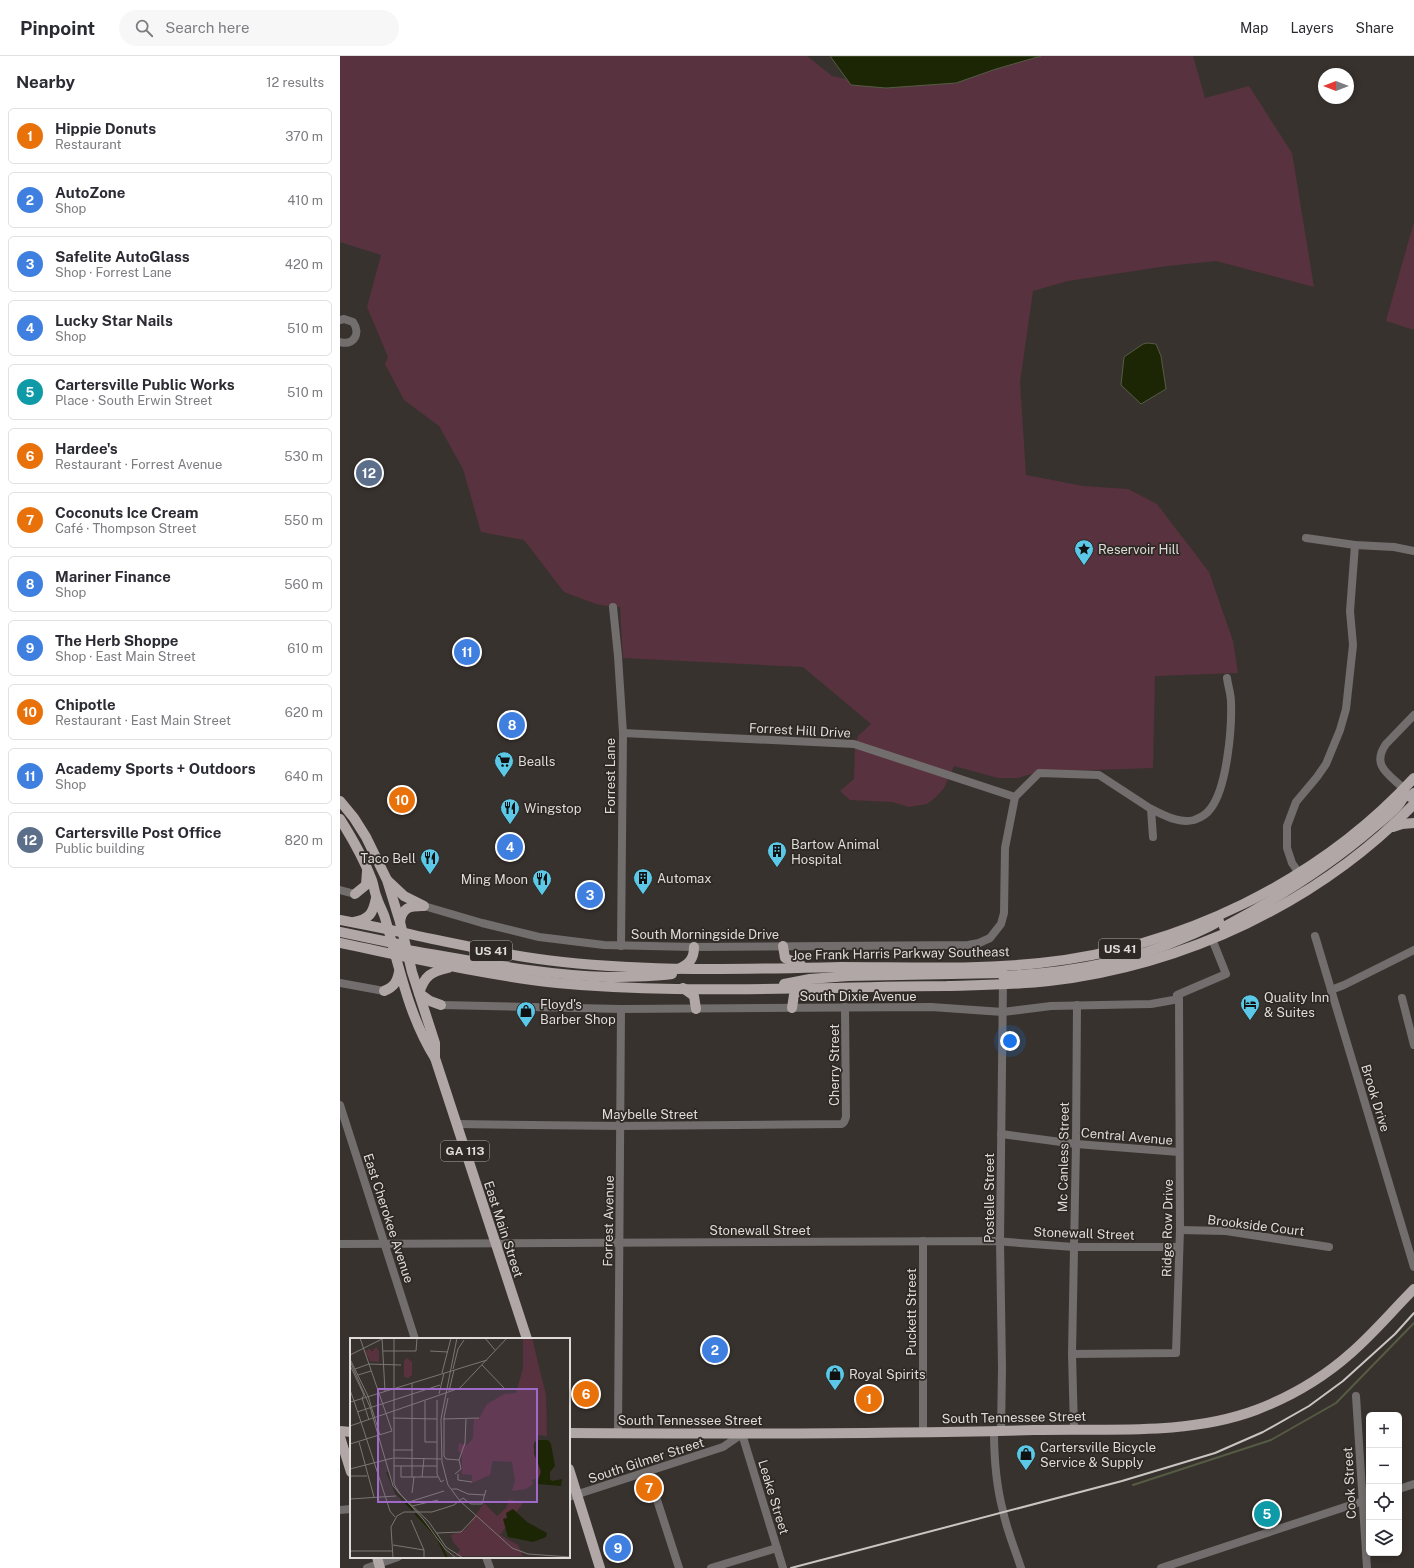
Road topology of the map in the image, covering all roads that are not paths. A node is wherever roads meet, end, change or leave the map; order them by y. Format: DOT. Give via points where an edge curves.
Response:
graph roads {
  1 [pos="340,320"];
  2 [pos="342,345"];
  3 [pos="1306,538"];
  4 [pos="1354,545"];
  5 [pos="1414,550"];
  6 [pos="613,608"];
  7 [pos="1227,678"];
  8 [pos="1414,714"];
  9 [pos="623,733"];
  10 [pos="1414,778"];
  11 [pos="1015,797"];
  12 [pos="1411,797"];
  13 [pos="340,801"];
  14 [pos="1151,809"];
  15 [pos="340,819"];
  16 [pos="1414,823"];
  17 [pos="1387,830"];
  18 [pos="1153,837"];
  19 [pos="367,867"];
  20 [pos="1299,873"];
  21 [pos="387,880"];
  22 [pos="340,890"];
  23 [pos="355,894"];
  24 [pos="376,898"];
  25 [pos="424,906"];
  26 [pos="340,920"];
  27 [pos="351,922"];
  28 [pos="400,922"];
  29 [pos="388,930"];
  30 [pos="340,932"];
  31 [pos="402,932"];
  32 [pos="1315,936"];
  33 [pos="1212,939"];
  34 [pos="391,942"];
  35 [pos="340,943"];
  36 [pos="1199,944"];
  37 [pos="621,946"];
  38 [pos="694,946"];
  39 [pos="783,946"];
  40 [pos="1414,950"];
  41 [pos="407,951"];
  42 [pos="395,955"];
  43 [pos="452,967"];
  44 [pos="678,968"];
  45 [pos="812,968"];
  46 [pos="694,969"];
  47 [pos="399,972"];
  48 [pos="1003,975"];
  49 [pos="340,983"];
  50 [pos="683,988"];
  51 [pos="769,988"];
  52 [pos="804,988"];
  53 [pos="1331,990"];
  54 [pos="384,991"];
  55 [pos="419,993"];
  56 [pos="1402,998"];
  57 [pos="1180,999"];
  58 [pos="408,1000"];
  59 [pos="441,1005"];
  60 [pos="1077,1005"];
  61 [pos="845,1007"];
  62 [pos="792,1008"];
  63 [pos="621,1009"];
  64 [pos="696,1009"];
  65 [pos="1003,1012"];
  66 [pos="428,1021"];
  67 [pos="1414,1045"];
  68 [pos="435,1058"];
  69 [pos="340,1105"];
  70 [pos="844,1122"];
  71 [pos="456,1124"];
  72 [pos="621,1126"];
  73 [pos="1001,1134"];
  74 [pos="1076,1144"];
  75 [pos="1179,1152"];
  76 [pos="1180,1230"];
  77 [pos="923,1241"];
  78 [pos="1000,1241"];
  79 [pos="619,1243"];
  80 [pos="340,1244"];
  81 [pos="385,1244"];
  82 [pos="495,1244"];
  83 [pos="1074,1247"];
  84 [pos="1179,1247"];
  85 [pos="1329,1247"];
  86 [pos="1414,1267"];
  87 [pos="1414,1289"];
  88 [pos="415,1338"];
  89 [pos="527,1338"];
  90 [pos="1072,1354"];
  91 [pos="1356,1396"];
  92 [pos="1074,1429"];
  93 [pos="340,1431"];
  94 [pos="923,1431"];
  95 [pos="998,1431"];
  96 [pos="350,1432"];
  97 [pos="570,1432"];
  98 [pos="618,1433"];
  99 [pos="742,1434"];
  100 [pos="340,1437"];
  101 [pos="350,1469"];
  102 [pos="648,1472"];
  103 [pos="570,1476"];
  104 [pos="1414,1484"];
  105 [pos="1402,1488"];
  106 [pos="573,1496"];
  107 [pos="1365,1500"];
  108 [pos="350,1509"];
  109 [pos="340,1510"];
  110 [pos="777,1548"];
  111 [pos="395,1558"];
  112 [pos="486,1558"];
  113 [pos="378,1564"];
  114 [pos="367,1568"];
  115 [pos="490,1568"];
  116 [pos="600,1568"];
  117 [pos="680,1568"];
  118 [pos="712,1568"];
  119 [pos="783,1568"];
  120 [pos="1021,1568"];
  121 [pos="1161,1568"];
  122 [pos="1367,1568"];
  1 -- 2 [label="street" via="353,322 357,330 354,339"];
  3 -- 4 [label="street"];
  4 -- 5 [label="street"];
  4 -- 20 [label="street" via="1350,611 1353,645 1346,709 1326,764 1296,802 1287,826 1286,842 1289,856"];
  6 -- 9 [label="street, Forrest Lane"];
  7 -- 14 [label="street" via="1231,700 1230,743 1218,796 1211,809 1194,820 1182,821 1171,819"];
  8 -- 12 [label="street" via="1386,744 1380,755 1384,770"];
  9 -- 11 [label="street, Forrest Hill Drive" via="854,744"];
  9 -- 37 [label="street, Forrest Lane"];
  10 -- 12 [label="main road, Joe Frank Harris Parkway Southeast / US 41"];
  11 -- 14 [label="street" via="1039,773 1099,775"];
  11 -- 39 [label="street, South Morningside Drive" via="1005,848 1003,919 990,938 968,945"];
  12 -- 17 [label="main road, Joe Frank Harris Parkway Southeast / US 41"];
  12 -- 20 [label="main road, Joe Frank Harris Parkway Southeast / US 41" via="1361,827"];
  12 -- 36 [label="main road" via="1403,799 1340,855 1212,933"];
  13 -- 21 [label="main road, East Main Street / GA 113" via="366,837"];
  14 -- 18 [label="street"];
  15 -- 19 [label="main road, East Main Street / GA 113"];
  16 -- 17 [label="main road" via="1402,824"];
  17 -- 33 [label="main road, Joe Frank Harris Parkway Southeast / US 41" via="1352,859 1313,886 1259,917"];
  19 -- 23 [label="main road" via="366,886"];
  19 -- 24 [label="main road, East Main Street / GA 113"];
  20 -- 48 [label="main road, Joe Frank Harris Parkway Southeast / US 41" via="1232,909 1161,937 1112,951"];
  21 -- 25 [label="main road" via="404,896"];
  21 -- 28 [label="main road, East Main Street / GA 113"];
  22 -- 23 [label="street"];
  23 -- 24 [label="main road"];
  24 -- 27 [label="main road" via="373,912 361,920"];
  24 -- 29 [label="main road, East Main Street / GA 113" via="385,916"];
  25 -- 28 [label="main road" via="406,908"];
  25 -- 37 [label="street, South Morningside Drive" via="468,920 539,937"];
  26 -- 27 [label="main road, Joe Frank Harris Parkway Southeast / US 41"];
  27 -- 29 [label="main road, Joe Frank Harris Parkway Southeast / US 41"];
  28 -- 31 [label="main road, East Main Street / GA 113"];
  29 -- 31 [label="main road, Joe Frank Harris Parkway Southeast / US 41"];
  29 -- 34 [label="main road, East Main Street / GA 113"];
  30 -- 34 [label="main road"];
  31 -- 41 [label="main road, East Main Street / GA 113"];
  31 -- 44 [label="main road, Joe Frank Harris Parkway Southeast / US 41" via="545,960 605,966"];
  32 -- 53 [label="street, Brook Drive"];
  33 -- 36 [label="main road, Joe Frank Harris Parkway Southeast / US 41"];
  33 -- 57 [label="street" via="1226,974 1177,995"];
  34 -- 41 [label="main road"];
  34 -- 42 [label="main road, East Main Street / GA 113"];
  35 -- 42 [label="main road, Joe Frank Harris Parkway Southeast / US 41"];
  36 -- 48 [label="main road, Joe Frank Harris Parkway Southeast / US 41" via="1152,960 1068,979"];
  37 -- 38 [label="street, South Morningside Drive"];
  38 -- 39 [label="street, South Morningside Drive"];
  38 -- 44 [label="main road" via="691,961"];
  39 -- 45 [label="main road" via="784,956 788,961"];
  40 -- 53 [label="street"];
  41 -- 42 [label="main road, Joe Frank Harris Parkway Southeast / US 41"];
  41 -- 43 [label="main road, Joe Frank Harris Parkway Southeast / US 41"];
  41 -- 46 [label="main road" via="576,976 658,976"];
  41 -- 55 [label="main road, East Main Street / GA 113"];
  42 -- 47 [label="main road, East Main Street / GA 113"];
  43 -- 50 [label="main road, Joe Frank Harris Parkway Southeast / US 41" via="560,983"];
  43 -- 55 [label="main road" via="433,972"];
  44 -- 46 [label="main road, Joe Frank Harris Parkway Southeast / US 41"];
  45 -- 46 [label="main road, Joe Frank Harris Parkway Southeast / US 41"];
  45 -- 48 [label="main road, Joe Frank Harris Parkway Southeast / US 41"];
  47 -- 54 [label="main road" via="394,986"];
  47 -- 58 [label="main road, East Main Street / GA 113"];
  48 -- 51 [label="main road" via="844,976 793,982"];
  48 -- 52 [label="main road, Joe Frank Harris Parkway Southeast / US 41"];
  48 -- 65 [label="street, Postelle Street"];
  49 -- 54 [label="street"];
  50 -- 51 [label="main road, Joe Frank Harris Parkway Southeast / US 41"];
  50 -- 64 [label="main road" via="694,996"];
  51 -- 52 [label="main road, Joe Frank Harris Parkway Southeast / US 41"];
  52 -- 62 [label="main road" via="794,995"];
  53 -- 86 [label="street, Brook Drive"];
  54 -- 58 [label="main road"];
  55 -- 59 [label="main road"];
  55 -- 66 [label="main road, East Main Street / GA 113"];
  56 -- 67 [label="street"];
  57 -- 60 [label="street, South Dixie Avenue" via="1151,1004"];
  57 -- 75 [label="street, Ridge Row Drive"];
  58 -- 68 [label="main road, East Main Street / GA 113" via="420,1032"];
  59 -- 63 [label="street, South Dixie Avenue"];
  59 -- 66 [label="main road" via="433,1009"];
  60 -- 65 [label="street, South Dixie Avenue"];
  60 -- 74 [label="street, Mc Canless Street"];
  61 -- 62 [label="street, South Dixie Avenue"];
  61 -- 65 [label="street, South Dixie Avenue"];
  61 -- 70 [label="street, Cherry Street"];
  62 -- 64 [label="street, South Dixie Avenue"];
  63 -- 64 [label="street, South Dixie Avenue"];
  63 -- 72 [label="street, Forrest Avenue"];
  65 -- 73 [label="street, Postelle Street"];
  66 -- 68 [label="main road, East Main Street / GA 113" via="435,1043"];
  68 -- 71 [label="main road, East Main Street / GA 113"];
  69 -- 81 [label="street, East Cherokee Avenue"];
  70 -- 72 [label="street, Maybelle Street"];
  71 -- 72 [label="street, Maybelle Street"];
  71 -- 82 [label="main road, East Main Street / GA 113"];
  72 -- 79 [label="street, Forrest Avenue"];
  73 -- 74 [label="street, Central Avenue"];
  73 -- 78 [label="street, Postelle Street"];
  74 -- 75 [label="street, Central Avenue"];
  74 -- 83 [label="street, Mc Canless Street"];
  75 -- 76 [label="street, Ridge Row Drive"];
  76 -- 84 [label="street, Ridge Row Drive"];
  76 -- 85 [label="street, Brookside Court" via="1226,1231"];
  77 -- 78 [label="street, Stonewall Street"];
  77 -- 79 [label="street, Stonewall Street"];
  77 -- 94 [label="street, Puckett Street"];
  78 -- 83 [label="street, Stonewall Street"];
  78 -- 95 [label="street, Postelle Street" via="1002,1368"];
  79 -- 82 [label="street, Stonewall Street"];
  79 -- 98 [label="street, Forrest Avenue"];
  80 -- 81 [label="street, Stonewall Street"];
  81 -- 82 [label="street, Stonewall Street"];
  81 -- 88 [label="street, East Cherokee Avenue"];
  82 -- 89 [label="main road, East Main Street / GA 113"];
  83 -- 84 [label="street, Stonewall Street"];
  83 -- 90 [label="street, Mc Canless Street"];
  84 -- 90 [label="street, Ridge Row Drive" via="1176,1353"];
  87 -- 92 [label="main road, South Tennessee Street" via="1343,1360 1313,1382 1270,1404 1231,1418 1195,1425"];
  90 -- 92 [label="street, Mc Canless Street"];
  91 -- 107 [label="street, Cook Street"];
  92 -- 95 [label="main road, South Tennessee Street"];
  93 -- 96 [label="main road"];
  94 -- 95 [label="main road, South Tennessee Street"];
  94 -- 99 [label="main road, South Tennessee Street"];
  95 -- 120 [label="street, Postelle Street" via="995,1463 999,1495"];
  97 -- 98 [label="main road, South Tennessee Street"];
  98 -- 99 [label="main road, South Tennessee Street"];
  99 -- 102 [label="street, South Gilmer Street" via="723,1447"];
  99 -- 110 [label="street, Leake Street"];
  100 -- 101 [label="main road"];
  102 -- 106 [label="street, South Gilmer Street"];
  102 -- 117 [label="street"];
  103 -- 106 [label="main road"];
  104 -- 105 [label="street"];
  106 -- 116 [label="main road"];
  107 -- 121 [label="street"];
  107 -- 122 [label="street, Cook Street"];
  108 -- 109 [label="street"];
  110 -- 118 [label="street"];
  110 -- 119 [label="street, Leake Street"];
  111 -- 113 [label="street"];
  112 -- 115 [label="street"];
  113 -- 114 [label="street"];
}
